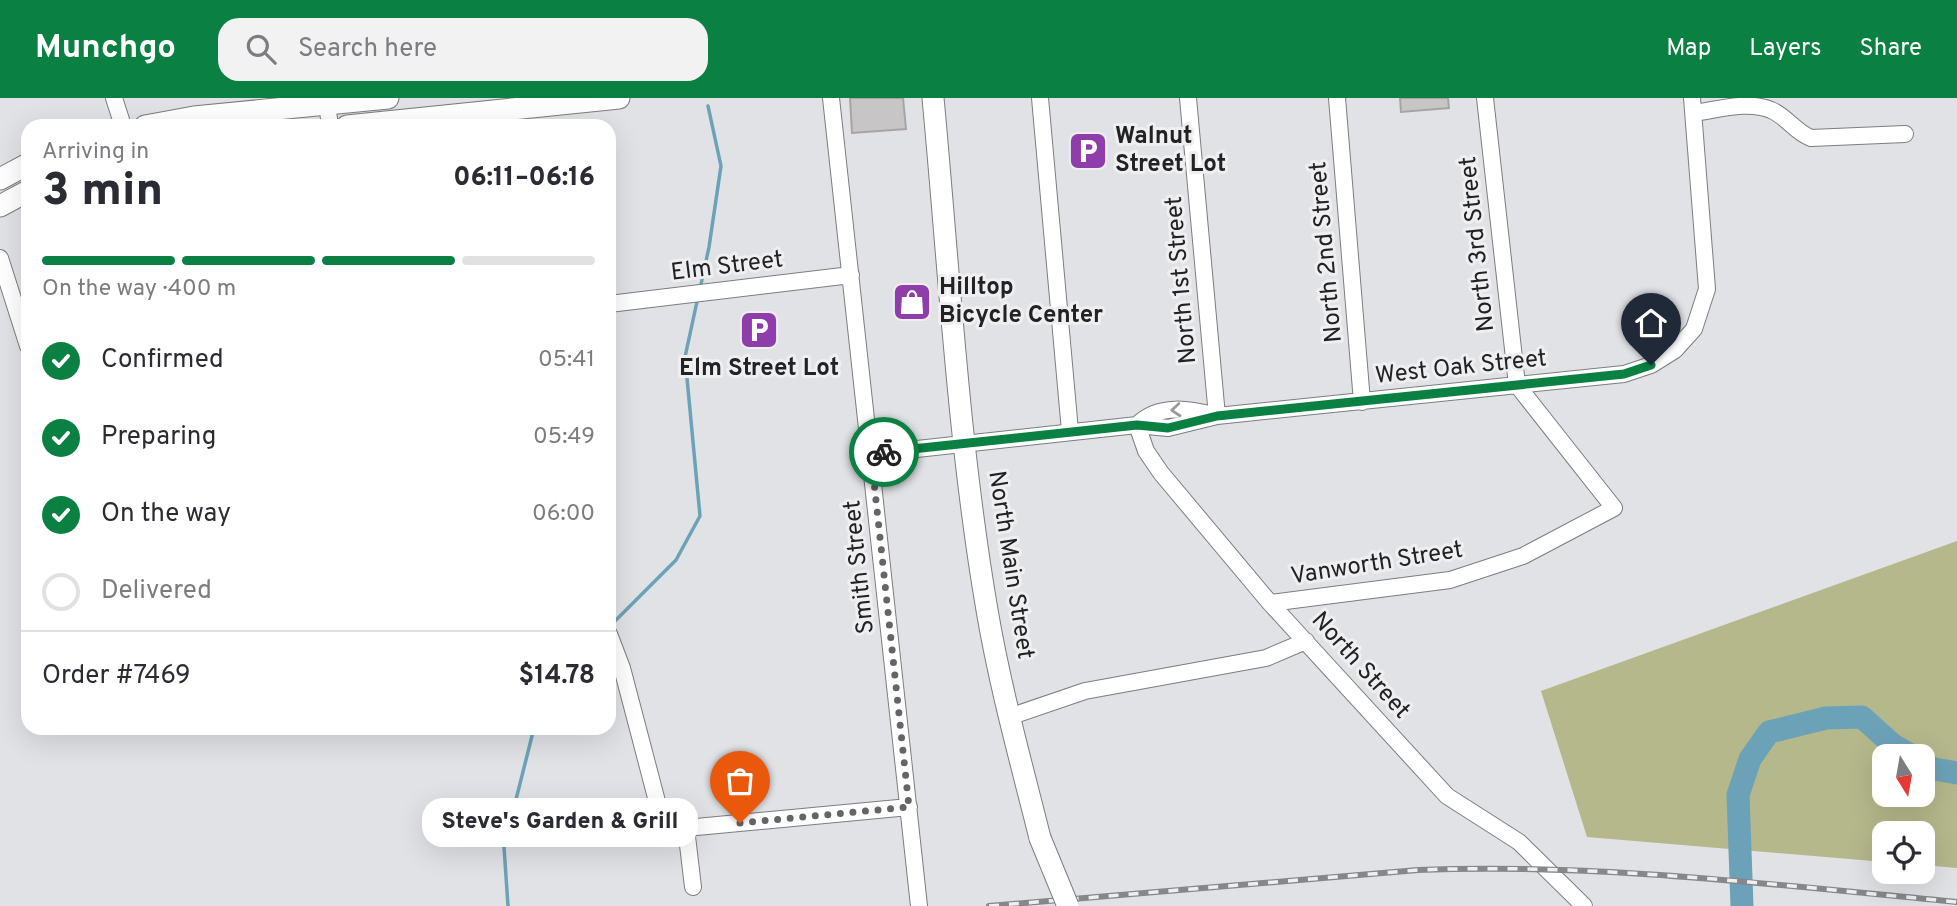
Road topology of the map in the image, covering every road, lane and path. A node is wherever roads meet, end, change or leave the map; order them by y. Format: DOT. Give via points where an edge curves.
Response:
graph roads {
  1 [pos="114,98"];
  2 [pos="388,98"];
  3 [pos="619,98"];
  4 [pos="831,98"];
  5 [pos="933,98"];
  6 [pos="1040,98"];
  7 [pos="1188,98"];
  8 [pos="1337,98"];
  9 [pos="1485,98"];
  10 [pos="538,102"];
  11 [pos="327,104"];
  12 [pos="1693,106"];
  13 [pos="122,119"];
  14 [pos="183,119"];
  15 [pos="329,119"];
  16 [pos="403,119"];
  17 [pos="1905,134"];
  18 [pos="21,168"];
  19 [pos="0,179"];
  20 [pos="21,195"];
  21 [pos="0,206"];
  22 [pos="0,258"];
  23 [pos="850,275"];
  24 [pos="616,303"];
  25 [pos="21,324"];
  26 [pos="1517,385"];
  27 [pos="1362,401"];
  28 [pos="1217,416"];
  29 [pos="1137,425"];
  30 [pos="1070,431"];
  31 [pos="966,443"];
  32 [pos="871,454"];
  33 [pos="1270,603"];
  34 [pos="1306,641"];
  35 [pos="616,654"];
  36 [pos="1009,717"];
  37 [pos="909,807"];
  38 [pos="686,828"];
  39 [pos="693,887"];
  40 [pos="1582,904"];
  41 [pos="919,906"];
  42 [pos="1068,906"];
  1 -- 13 [label="street"];
  2 -- 11 [label="main road"];
  3 -- 10 [label="main road"];
  4 -- 23 [label="street, Smith Street"];
  5 -- 31 [label="main road, North Main Street"];
  6 -- 30 [label="street"];
  7 -- 28 [label="street, North 1st Street"];
  8 -- 27 [label="street, North 2nd Street"];
  9 -- 26 [label="street, North 3rd Street"];
  10 -- 16 [label="main road"];
  11 -- 14 [label="main road"];
  11 -- 15 [label="street"];
  12 -- 17 [label="street" via="1771,110 1811,138"];
  12 -- 26 [label="street, West Oak Street" via="1707,289 1694,329 1675,350 1624,374"];
  18 -- 19 [label="main road"];
  20 -- 21 [label="main road"];
  22 -- 25 [label="street"];
  23 -- 24 [label="street, Elm Street"];
  23 -- 32 [label="street, Smith Street"];
  26 -- 27 [label="street, West Oak Street"];
  26 -- 33 [label="street, Vanworth Street" via="1614,508 1523,556 1450,580"];
  27 -- 28 [label="street, West Oak Street"];
  28 -- 29 [label="street, West Oak Street" via="1168,428"];
  29 -- 30 [label="street, West Oak Street"];
  29 -- 33 [label="street, North Street" via="1146,451 1161,473"];
  30 -- 31 [label="street, West Oak Street"];
  31 -- 32 [label="street, West Oak Street"];
  31 -- 36 [label="main road, North Main Street" via="987,611"];
  32 -- 37 [label="street, Smith Street"];
  33 -- 34 [label="street, North Street"];
  34 -- 36 [label="street" via="1266,658 1085,691"];
  34 -- 40 [label="street, North Street" via="1447,796 1519,842"];
  35 -- 38 [label="street" via="659,809 671,826"];
  36 -- 42 [label="main road, North Main Street, bridge" via="1040,838"];
  37 -- 38 [label="street"];
  37 -- 41 [label="street, Smith Street"];
  38 -- 39 [label="street"];
}
